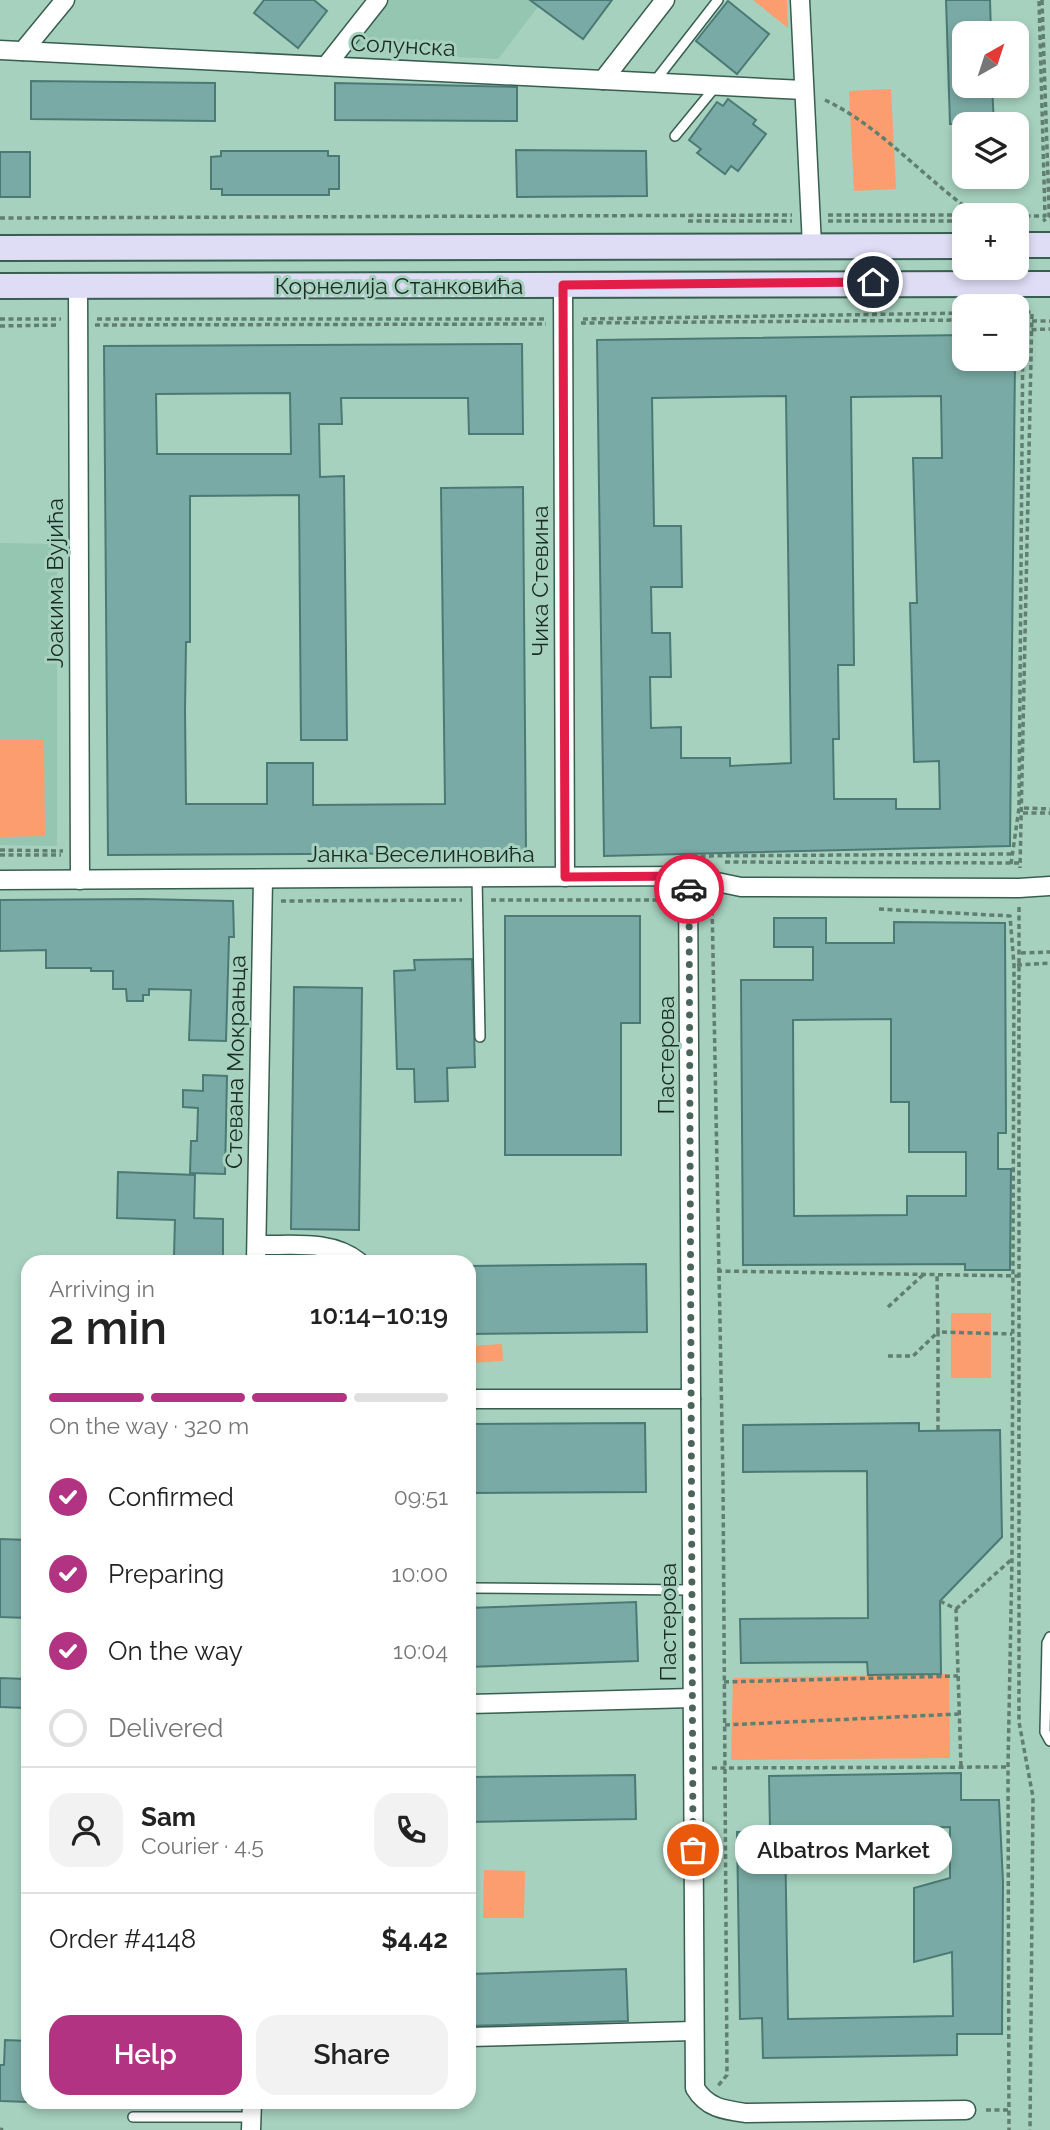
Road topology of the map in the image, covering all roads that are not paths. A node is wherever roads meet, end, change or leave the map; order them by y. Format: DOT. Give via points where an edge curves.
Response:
graph roads {
  1 [pos="65,0"];
  2 [pos="378,0"];
  3 [pos="664,0"];
  4 [pos="718,0"];
  5 [pos="800,0"];
  6 [pos="0,50"];
  7 [pos="23,51"];
  8 [pos="326,66"];
  9 [pos="603,80"];
  10 [pos="654,83"];
  11 [pos="716,86"];
  12 [pos="804,90"];
  13 [pos="675,136"];
  14 [pos="1029,245"];
  15 [pos="1050,245"];
  16 [pos="811,246"];
  17 [pos="952,246"];
  18 [pos="0,247"];
  19 [pos="1050,284"];
  20 [pos="563,285"];
  21 [pos="0,286"];
  22 [pos="78,286"];
  23 [pos="688,876"];
  24 [pos="477,877"];
  25 [pos="565,877"];
  26 [pos="263,879"];
  27 [pos="0,880"];
  28 [pos="79,880"];
  29 [pos="1050,886"];
  30 [pos="480,1037"];
  31 [pos="257,1253"];
  32 [pos="350,1255"];
  33 [pos="476,1399"];
  34 [pos="691,1399"];
  35 [pos="476,1588"];
  36 [pos="691,1590"];
  37 [pos="1050,1637"];
  38 [pos="692,1698"];
  39 [pos="476,1704"];
  40 [pos="1050,1741"];
  41 [pos="693,2031"];
  42 [pos="476,2037"];
  43 [pos="966,2110"];
  44 [pos="252,2116"];
  45 [pos="133,2118"];
  1 -- 7 [label="street"];
  2 -- 8 [label="street"];
  3 -- 9 [label="street"];
  4 -- 10 [label="lane"];
  5 -- 12 [label="street"];
  6 -- 7 [label="street, Солунска"];
  7 -- 8 [label="street, Солунска"];
  8 -- 9 [label="street, Солунска"];
  9 -- 10 [label="street, Солунска"];
  10 -- 11 [label="street, Солунска"];
  11 -- 12 [label="street, Солунска"];
  11 -- 13 [label="lane"];
  12 -- 16 [label="street"];
  14 -- 15 [label="main road"];
  16 -- 17 [label="main road, Корнелија Станковића"];
  16 -- 18 [label="main road, Корнелија Станковића"];
  19 -- 20 [label="main road, Корнелија Станковића"];
  20 -- 22 [label="main road, Корнелија Станковића"];
  20 -- 25 [label="street, Чика Стевина"];
  21 -- 22 [label="main road, Корнелија Станковића"];
  22 -- 28 [label="street, Јоакима Вујића"];
  23 -- 25 [label="street, Јанка Веселиновића"];
  23 -- 29 [label="street, Јанка Веселиновића" via="741,887"];
  23 -- 34 [label="street, Пастерова"];
  24 -- 25 [label="street, Јанка Веселиновића"];
  24 -- 26 [label="street, Јанка Веселиновића"];
  24 -- 30 [label="lane"];
  26 -- 28 [label="street, Јанка Веселиновића"];
  26 -- 31 [label="street, Стевана Мокрањца"];
  27 -- 28 [label="street, Јанка Веселиновића"];
  31 -- 32 [label="street, Стевана Мокрањца" via="326,1247"];
  33 -- 34 [label="street"];
  34 -- 36 [label="street, Пастерова"];
  35 -- 36 [label="lane"];
  36 -- 38 [label="street, Пастерова"];
  37 -- 40 [label="lane" via="1045,1732"];
  38 -- 39 [label="street"];
  38 -- 41 [label="street, Пастерова"];
  41 -- 42 [label="street"];
  41 -- 43 [label="street, Пастерова" via="695,2088 703,2101 720,2109 746,2113"];
  44 -- 45 [label="lane"];
}
